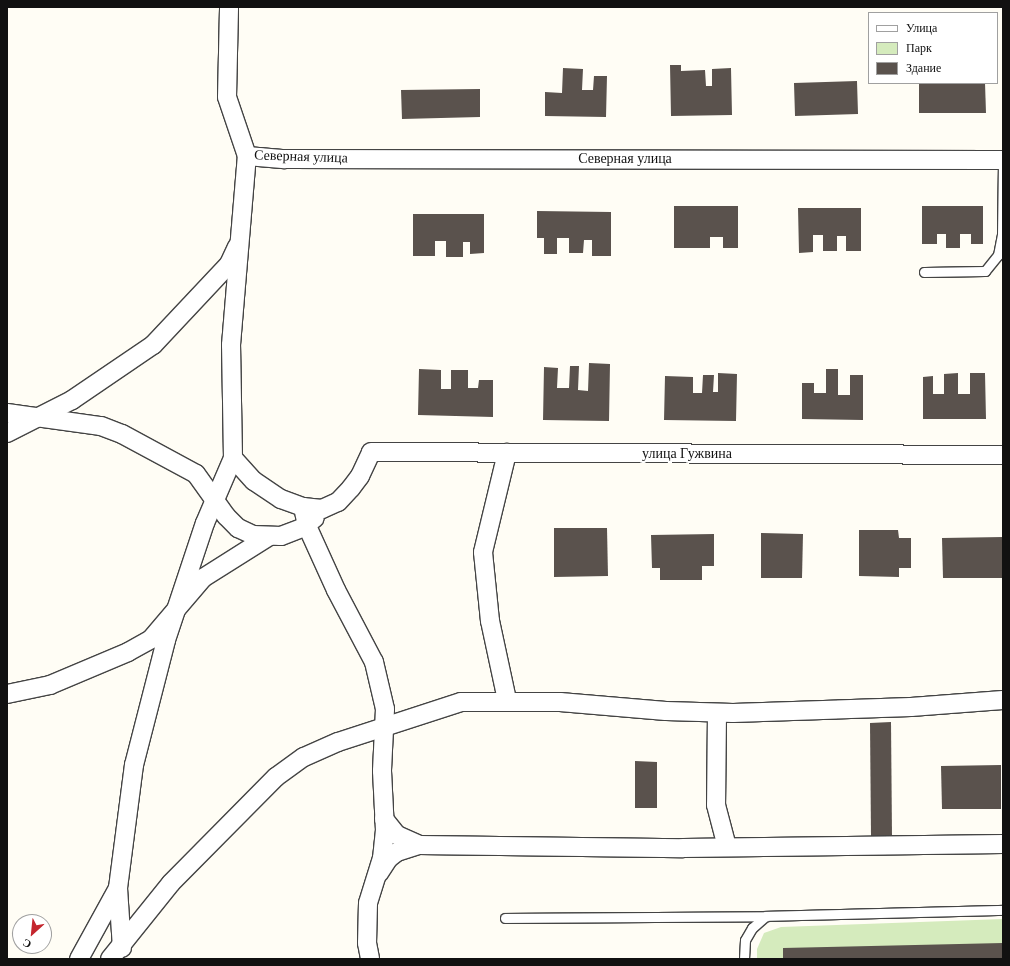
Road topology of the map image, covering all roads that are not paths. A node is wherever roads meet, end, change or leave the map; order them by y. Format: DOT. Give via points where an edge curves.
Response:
graph roads {
  1 [pos="229,7"];
  2 [pos="247,156"];
  3 [pos="1003,160"];
  4 [pos="240,242"];
  5 [pos="924,272"];
  6 [pos="7,412"];
  7 [pos="38,417"];
  8 [pos="7,433"];
  9 [pos="507,453"];
  10 [pos="1003,455"];
  11 [pos="233,458"];
  12 [pos="214,501"];
  13 [pos="303,507"];
  14 [pos="322,509"];
  15 [pos="307,526"];
  16 [pos="268,537"];
  17 [pos="176,609"];
  18 [pos="7,694"];
  19 [pos="507,700"];
  20 [pos="1003,700"];
  21 [pos="717,713"];
  22 [pos="384,727"];
  23 [pos="384,819"];
  24 [pos="1003,844"];
  25 [pos="419,845"];
  26 [pos="727,847"];
  27 [pos="374,881"];
  28 [pos="118,888"];
  29 [pos="1003,910"];
  30 [pos="766,916"];
  31 [pos="505,918"];
  32 [pos="122,950"];
  33 [pos="79,959"];
  34 [pos="110,959"];
  35 [pos="370,959"];
  36 [pos="744,959"];
  1 -- 2 [label="street" via="227,97"];
  2 -- 3 [label="street, Северная улица" via="301,159"];
  2 -- 4 [label="street"];
  3 -- 5 [label="lane" via="1002,234 998,255 985,271"];
  4 -- 7 [label="street" via="229,264 152,345 72,400"];
  4 -- 11 [label="street" via="231,345"];
  6 -- 7 [label="street"];
  7 -- 8 [label="street"];
  7 -- 12 [label="street" via="101,426 122,434 196,474"];
  9 -- 10 [label="street, улица Гужвина"];
  9 -- 14 [label="street, улица Гужвина" via="371,452 360,476 351,488 338,502"];
  9 -- 19 [label="street" via="500,491 483,552 490,621"];
  11 -- 12 [label="street"];
  11 -- 13 [label="street" via="254,481 281,499"];
  12 -- 16 [label="street" via="238,528 253,535"];
  12 -- 17 [label="street"];
  13 -- 14 [label="street"];
  13 -- 15 [label="street"];
  14 -- 15 [label="street"];
  15 -- 16 [label="street" via="281,536"];
  15 -- 22 [label="street" via="336,590 374,662 385,709"];
  16 -- 17 [label="street" via="203,578"];
  17 -- 18 [label="street" via="151,640 128,652 50,685"];
  17 -- 28 [label="street" via="134,765"];
  19 -- 21 [label="street"];
  19 -- 22 [label="street" via="461,702"];
  20 -- 21 [label="street" via="911,707"];
  21 -- 26 [label="street" via="716,805"];
  22 -- 23 [label="street"];
  22 -- 32 [label="street" via="304,757 276,777 171,883"];
  23 -- 25 [label="street" via="396,835"];
  23 -- 27 [label="street" via="382,858"];
  24 -- 26 [label="street"];
  25 -- 26 [label="street"];
  25 -- 27 [label="street" via="405,848 388,859"];
  27 -- 35 [label="street" via="368,903 367,943"];
  28 -- 32 [label="street"];
  28 -- 33 [label="street"];
  29 -- 30 [label="lane"];
  30 -- 31 [label="lane"];
  30 -- 36 [label="lane" via="752,928 745,940"];
  32 -- 34 [label="street"];
}
